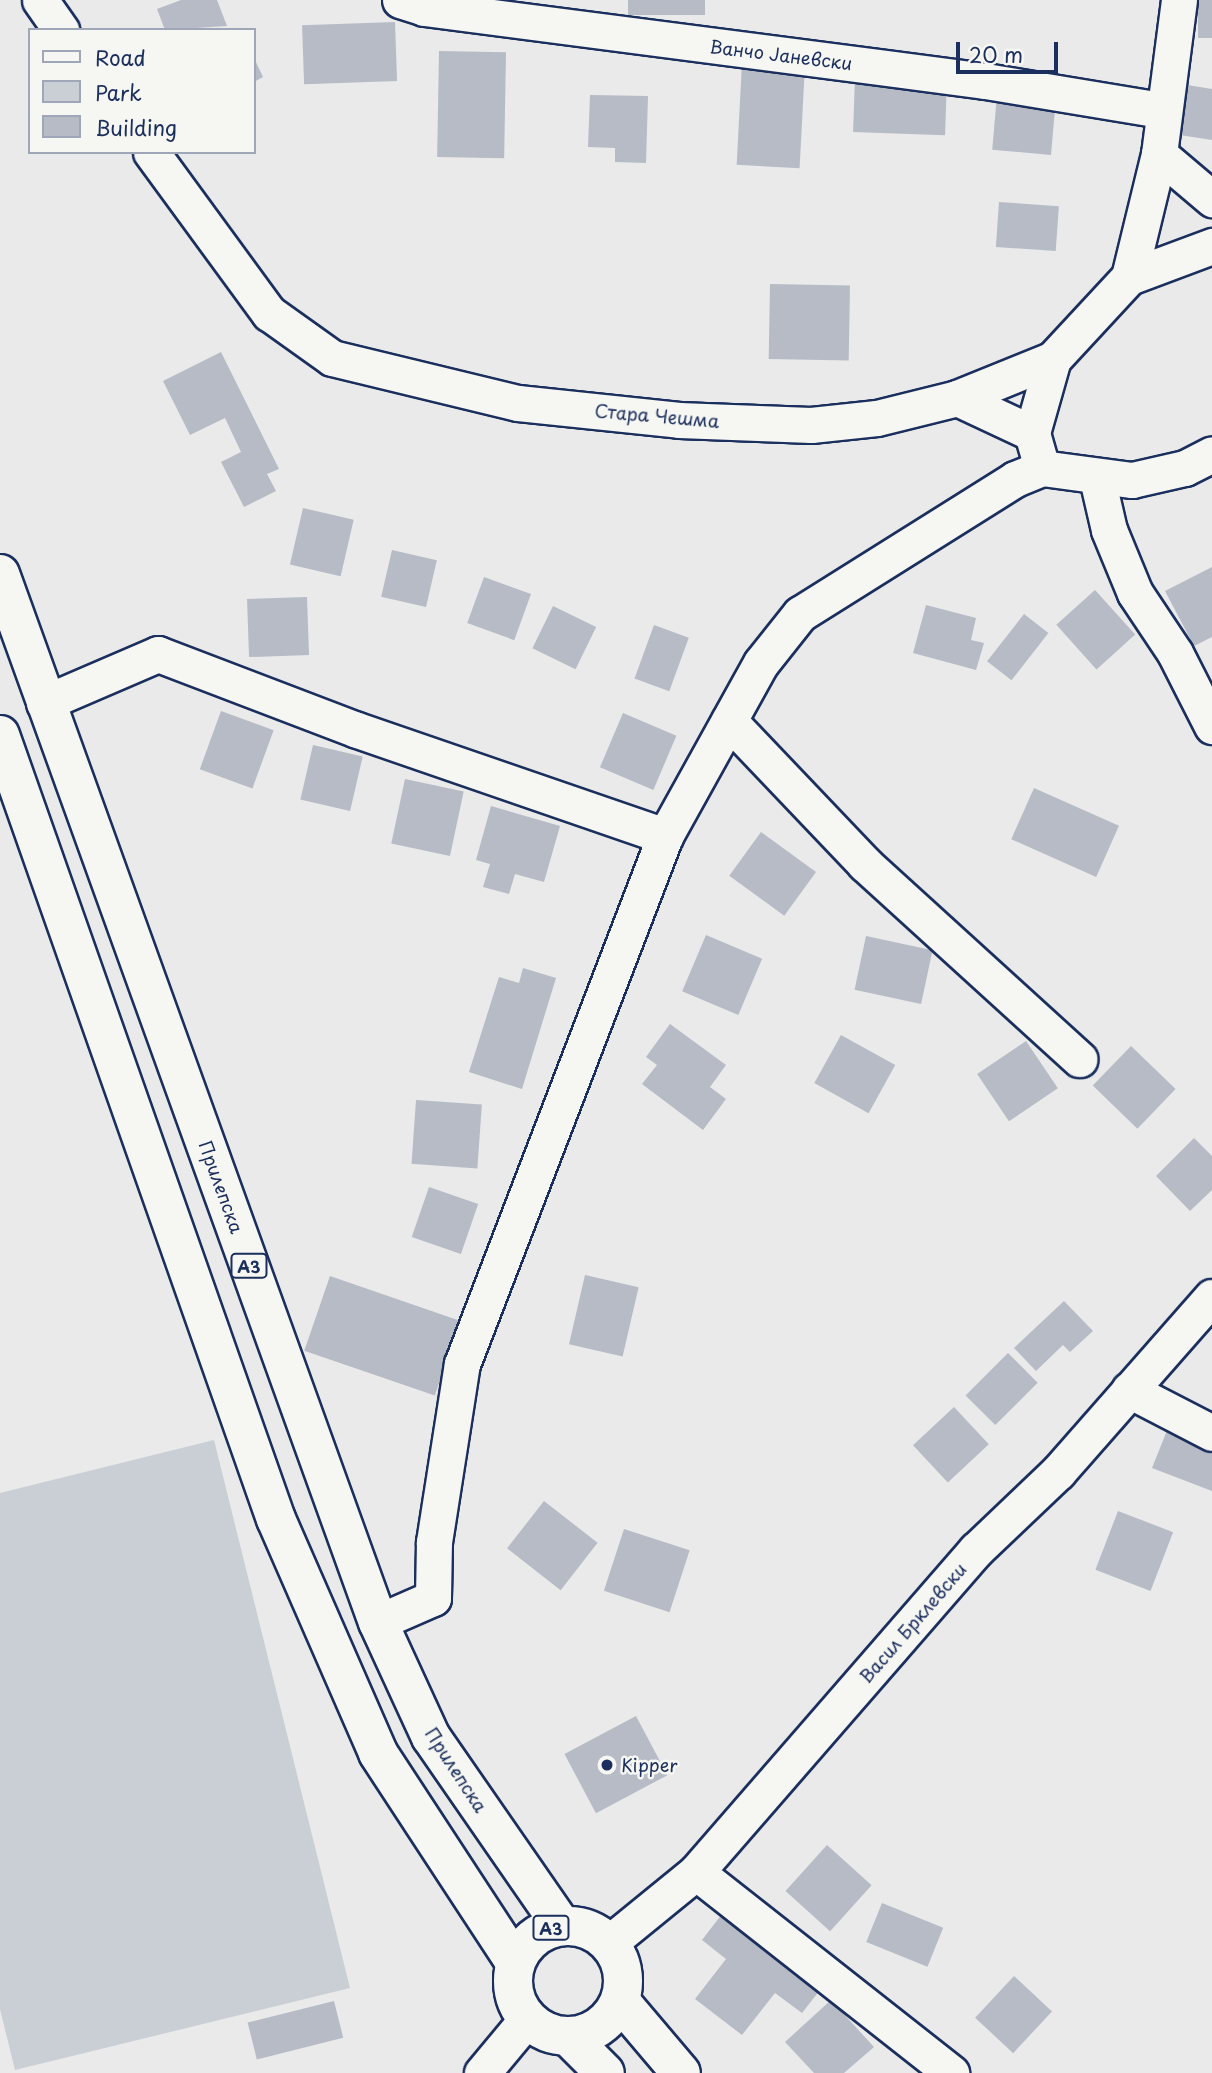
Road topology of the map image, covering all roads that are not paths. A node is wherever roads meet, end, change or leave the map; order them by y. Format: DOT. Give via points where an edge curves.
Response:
graph roads {
  1 [pos="40,0"];
  2 [pos="400,0"];
  3 [pos="1180,0"];
  4 [pos="60,28"];
  5 [pos="1162,110"];
  6 [pos="152,154"];
  7 [pos="1159,154"];
  8 [pos="1212,199"];
  9 [pos="1212,246"];
  10 [pos="1129,277"];
  11 [pos="1053,359"];
  12 [pos="957,398"];
  13 [pos="1032,433"];
  14 [pos="1212,454"];
  15 [pos="1042,468"];
  16 [pos="1097,478"];
  17 [pos="0,574"];
  18 [pos="44,703"];
  19 [pos="729,721"];
  20 [pos="1212,726"];
  21 [pos="0,735"];
  22 [pos="665,836"];
  23 [pos="1079,1059"];
  24 [pos="1212,1297"];
  25 [pos="1129,1390"];
  26 [pos="1212,1433"];
  27 [pos="378,1622"];
  28 [pos="696,1872"];
  29 [pos="562,1926"];
  30 [pos="609,1943"];
  31 [pos="515,1962"];
  32 [pos="620,2001"];
  33 [pos="527,2019"];
  34 [pos="569,2036"];
  35 [pos="482,2073"];
  36 [pos="605,2073"];
  37 [pos="681,2073"];
  38 [pos="951,2073"];
  1 -- 4 [label="street"];
  2 -- 5 [label="street, Ванчо Јаневски" via="424,8 986,81"];
  3 -- 5 [label="street"];
  5 -- 7 [label="street"];
  6 -- 12 [label="street, Стара Чешма" via="269,313 332,358 518,403 679,420 811,425 877,418"];
  7 -- 8 [label="street"];
  7 -- 10 [label="street"];
  9 -- 10 [label="street, Стара Чешма"];
  10 -- 11 [label="street, Стара Чешма"];
  11 -- 12 [label="street, Стара Чешма"];
  11 -- 13 [label="street"];
  12 -- 13 [label="street"];
  13 -- 15 [label="street"];
  14 -- 16 [label="street" via="1185,468 1132,480"];
  15 -- 16 [label="street"];
  15 -- 19 [label="street" via="1015,479 890,554 800,614 761,663"];
  16 -- 20 [label="street" via="1109,530 1135,593 1175,653"];
  17 -- 18 [label="main road, Прилепска / A3"];
  18 -- 22 [label="street" via="158,654 356,730"];
  18 -- 27 [label="main road, Прилепска / A3"];
  19 -- 22 [label="street"];
  19 -- 23 [label="street" via="865,864"];
  21 -- 31 [label="main road, A3" via="276,1519 378,1753"];
  22 -- 27 [label="street" via="462,1364 434,1542 433,1598"];
  24 -- 25 [label="street, Васил Брклевски"];
  25 -- 26 [label="street"];
  25 -- 28 [label="street, Васил Брклевски" via="1058,1472 976,1550"];
  27 -- 29 [label="main road, Прилепска / A3" via="431,1737"];
  28 -- 30 [label="street, Васил Брклевски"];
  28 -- 38 [label="street"];
  29 -- 30 [label="main road, A3" via="579,1926"];
  29 -- 31 [label="main road, A3" via="533,1937"];
  30 -- 32 [label="main road" via="623,1970"];
  31 -- 33 [label="main road" via="513,1992"];
  32 -- 34 [label="main road" via="600,2026"];
  32 -- 37 [label="main road"];
  33 -- 34 [label="main road" via="553,2035"];
  33 -- 35 [label="street"];
  34 -- 36 [label="main road"];
}
